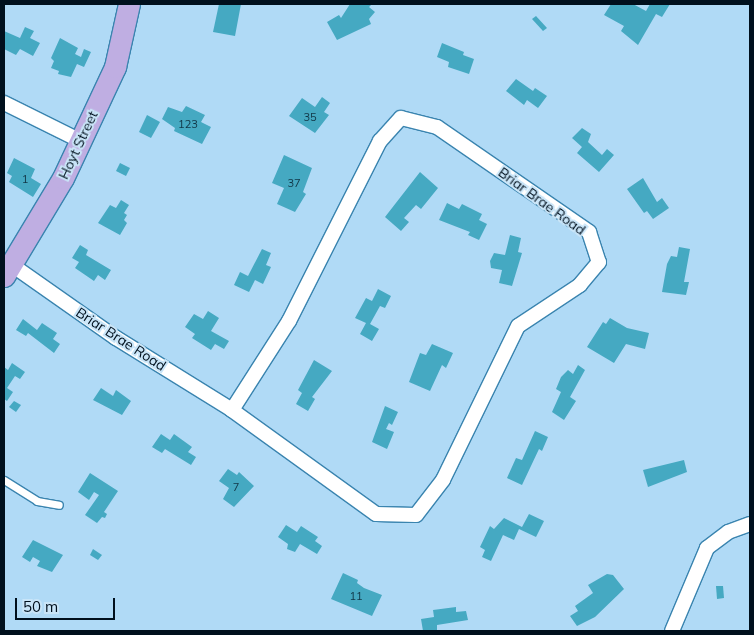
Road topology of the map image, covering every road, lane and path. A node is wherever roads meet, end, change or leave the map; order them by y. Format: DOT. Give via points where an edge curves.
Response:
graph roads {
  1 [pos="129,4"];
  2 [pos="4,103"];
  3 [pos="81,141"];
  4 [pos="8,270"];
  5 [pos="232,410"];
  6 [pos="4,480"];
  7 [pos="59,505"];
  8 [pos="750,524"];
  9 [pos="672,631"];
  1 -- 3 [label="main road, Hoyt Street" via="115,67"];
  2 -- 3 [label="street"];
  3 -- 4 [label="main road, Hoyt Street" via="63,178"];
  4 -- 5 [label="street, Briar Brae Road"];
  5 -- 5 [label="street, Briar Brae Road" via="376,514 416,515 443,480 518,326 580,285 599,262 588,232 437,127 401,118 380,141 289,321"];
  6 -- 7 [label="lane" via="37,501"];
  8 -- 9 [label="street" via="728,532 707,548"];
}
